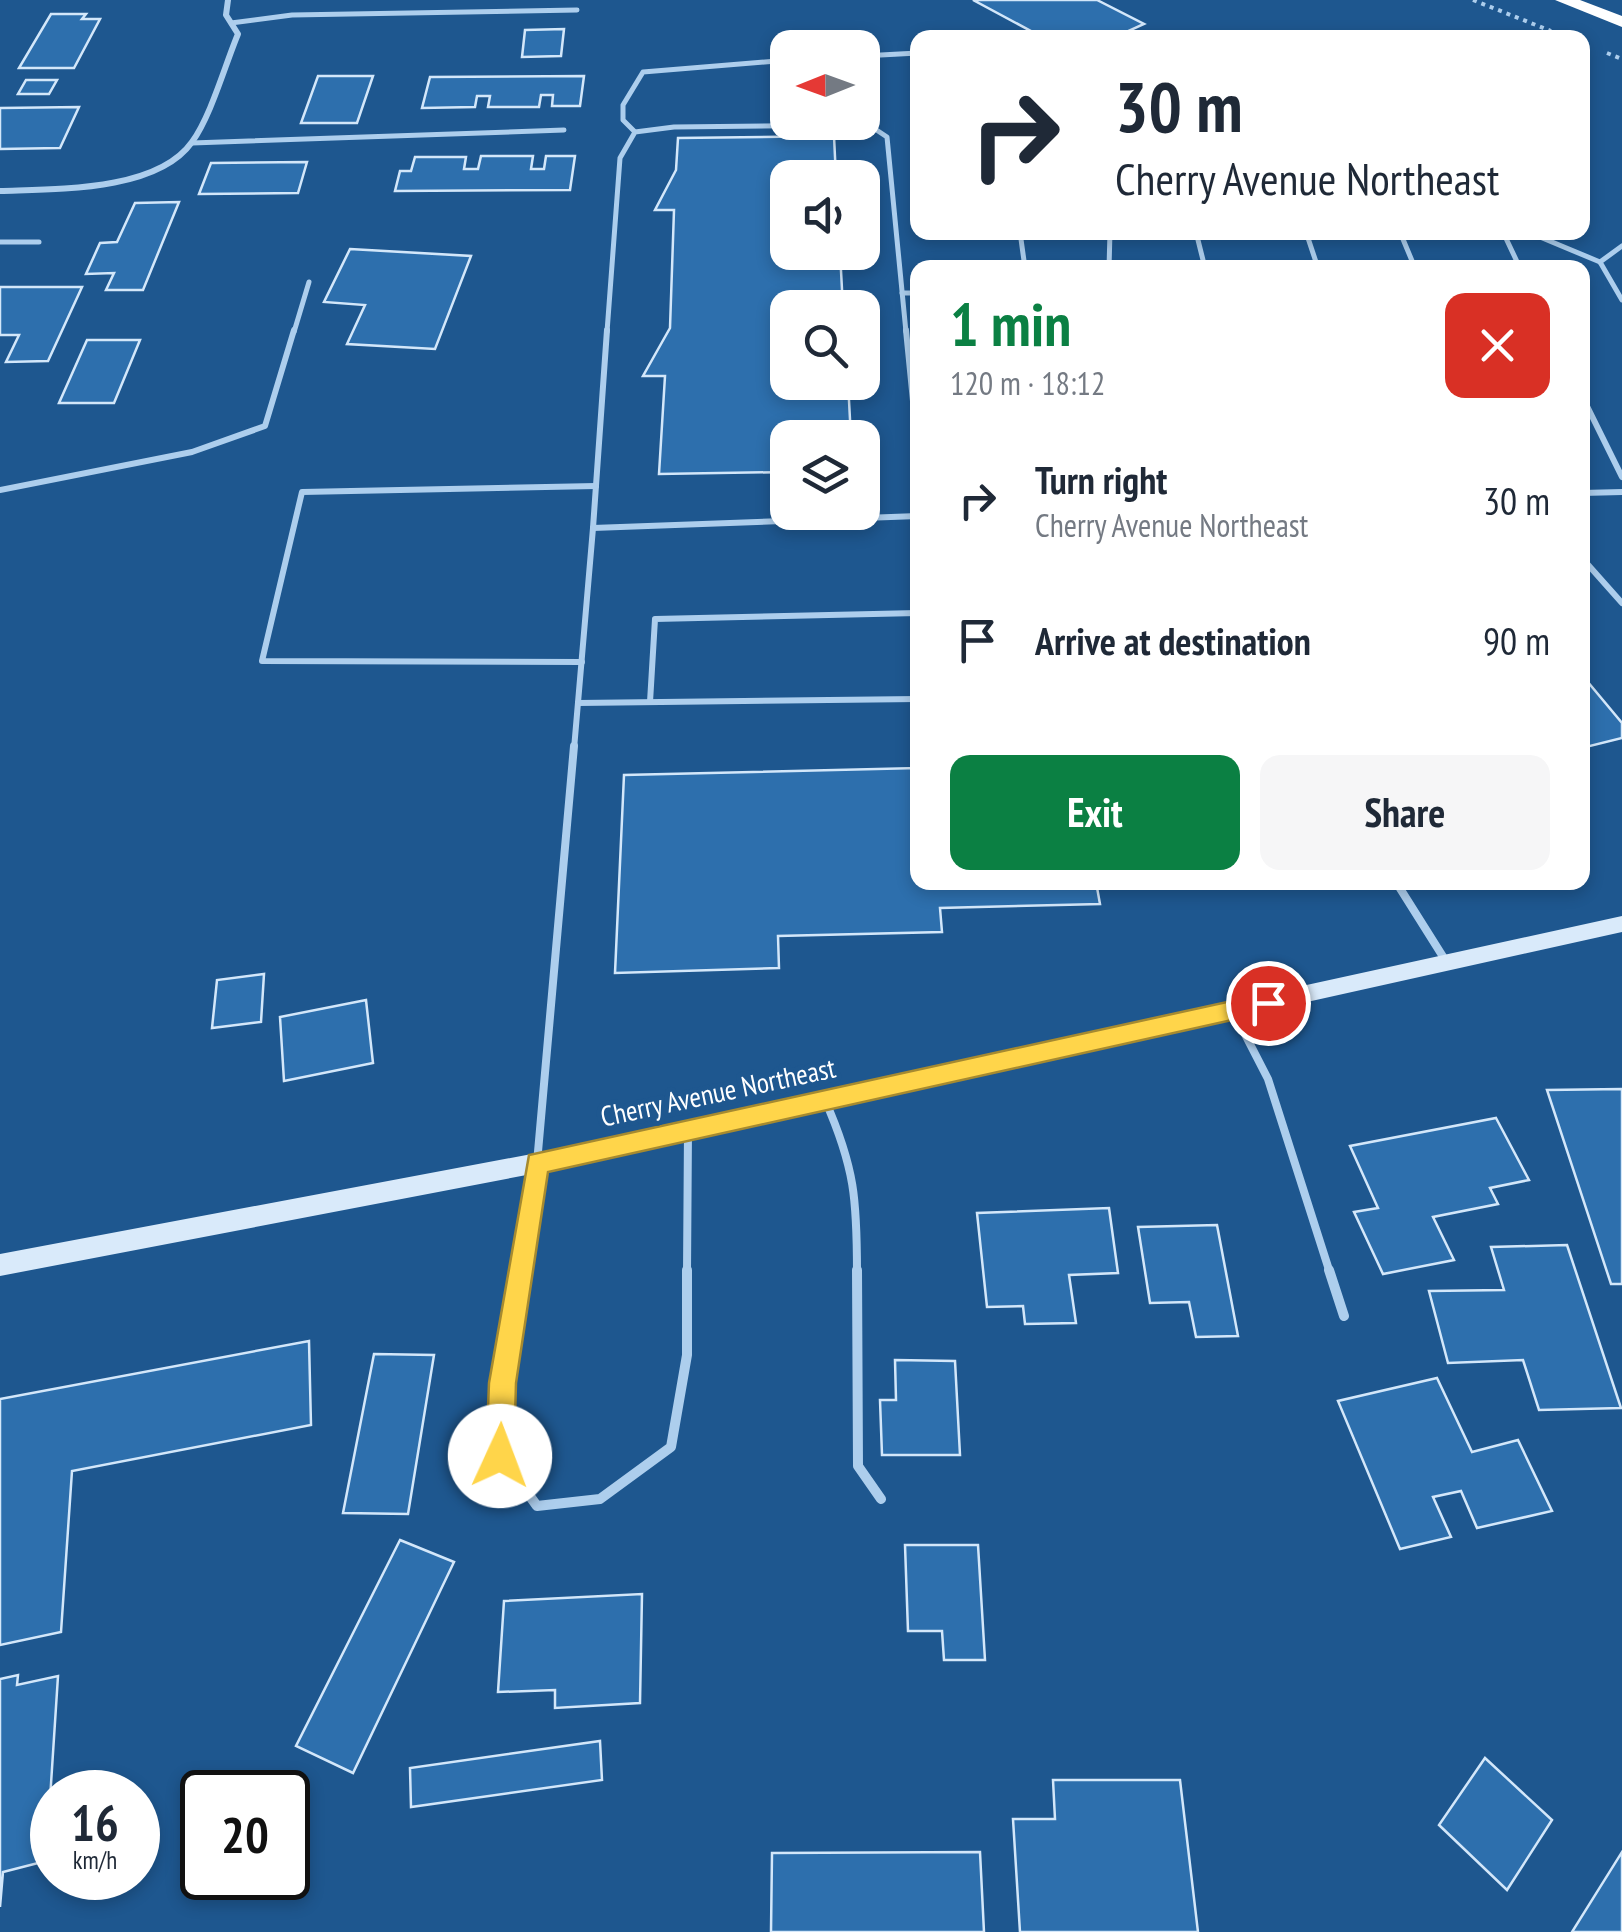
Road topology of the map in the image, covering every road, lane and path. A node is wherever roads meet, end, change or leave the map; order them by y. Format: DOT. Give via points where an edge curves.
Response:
graph roads {
  1 [pos="228,0"];
  2 [pos="1473,0"];
  3 [pos="1564,0"];
  4 [pos="577,10"];
  5 [pos="1622,22"];
  6 [pos="231,23"];
  7 [pos="1549,30"];
  8 [pos="910,53"];
  9 [pos="880,55"];
  10 [pos="770,61"];
  11 [pos="564,130"];
  12 [pos="635,132"];
  13 [pos="192,143"];
  14 [pos="0,191"];
  15 [pos="1547,240"];
  16 [pos="0,242"];
  17 [pos="40,242"];
  18 [pos="1622,246"];
  19 [pos="1600,262"];
  20 [pos="309,282"];
  21 [pos="902,294"];
  22 [pos="910,294"];
  23 [pos="1622,300"];
  24 [pos="910,373"];
  25 [pos="1590,412"];
  26 [pos="1622,477"];
  27 [pos="596,486"];
  28 [pos="0,490"];
  29 [pos="1622,492"];
  30 [pos="1590,493"];
  31 [pos="910,516"];
  32 [pos="593,528"];
  33 [pos="1590,567"];
  34 [pos="1622,603"];
  35 [pos="910,612"];
  36 [pos="582,662"];
  37 [pos="910,699"];
  38 [pos="650,702"];
  39 [pos="578,703"];
  40 [pos="1401,890"];
  41 [pos="1622,924"];
  42 [pos="1447,963"];
  43 [pos="1233,1011"];
  44 [pos="825,1100"];
  45 [pos="688,1130"];
  46 [pos="537,1163"];
  47 [pos="0,1265"];
  48 [pos="1344,1316"];
  49 [pos="882,1499"];
  1 -- 6 [label="street"];
  2 -- 7 [label="path"];
  3 -- 5 [label="highway"];
  4 -- 6 [label="lane" via="292,15"];
  6 -- 13 [label="street" via="238,34"];
  8 -- 9 [label="lane"];
  10 -- 12 [label="lane" via="643,72 624,104 623,120"];
  11 -- 13 [label="lane"];
  12 -- 21 [label="lane" via="869,125 887,138"];
  12 -- 27 [label="lane" via="620,158"];
  13 -- 14 [label="street" via="157,168 115,183"];
  15 -- 19 [label="lane"];
  16 -- 17 [label="lane"];
  18 -- 19 [label="lane"];
  19 -- 23 [label="lane"];
  20 -- 28 [label="lane" via="265,426 192,452"];
  21 -- 22 [label="lane"];
  21 -- 24 [label="lane"];
  25 -- 26 [label="lane"];
  27 -- 32 [label="lane"];
  27 -- 36 [label="lane" via="302,492 262,661"];
  29 -- 30 [label="lane"];
  31 -- 32 [label="lane"];
  32 -- 36 [label="lane"];
  33 -- 34 [label="lane"];
  35 -- 38 [label="lane" via="655,619"];
  36 -- 39 [label="lane"];
  37 -- 38 [label="lane"];
  38 -- 39 [label="lane"];
  39 -- 46 [label="lane"];
  40 -- 42 [label="lane"];
  41 -- 42 [label="main road, Cherry Avenue Northeast"];
  42 -- 43 [label="main road, Cherry Avenue Northeast"];
  43 -- 44 [label="main road, Cherry Avenue Northeast"];
  43 -- 48 [label="lane" via="1268,1079"];
  44 -- 45 [label="main road, Cherry Avenue Northeast"];
  44 -- 49 [label="lane" via="848,1152 857,1205 858,1466"];
  45 -- 46 [label="main road, Cherry Avenue Northeast"];
  45 -- 46 [label="lane" via="687,1355 671,1446 600,1499 537,1506 500,1456 503,1383"];
  46 -- 47 [label="main road, Cherry Avenue Northeast"];
}
